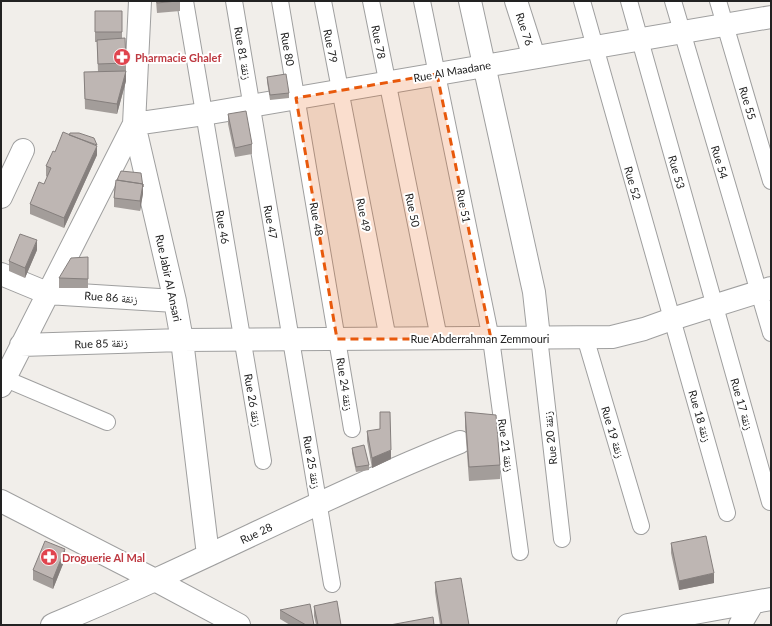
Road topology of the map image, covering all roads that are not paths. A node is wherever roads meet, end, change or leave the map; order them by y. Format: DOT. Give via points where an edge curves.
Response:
graph roads {
  1 [pos="140,1"];
  2 [pos="185,1"];
  3 [pos="234,1"];
  4 [pos="280,1"];
  5 [pos="323,1"];
  6 [pos="371,1"];
  7 [pos="422,1"];
  8 [pos="470,1"];
  9 [pos="516,1"];
  10 [pos="582,1"];
  11 [pos="629,1"];
  12 [pos="672,1"];
  13 [pos="718,1"];
  14 [pos="768,1"];
  15 [pos="771,10"];
  16 [pos="771,17"];
  17 [pos="725,25"];
  18 [pos="682,32"];
  19 [pos="640,39"];
  20 [pos="595,47"];
  21 [pos="534,57"];
  22 [pos="484,66"];
  23 [pos="437,74"];
  24 [pos="387,82"];
  25 [pos="340,90"];
  26 [pos="296,98"];
  27 [pos="251,105"];
  28 [pos="204,114"];
  29 [pos="134,124"];
  30 [pos="22,150"];
  31 [pos="771,181"];
  32 [pos="1,197"];
  33 [pos="1,274"];
  34 [pos="765,290"];
  35 [pos="47,293"];
  36 [pos="175,301"];
  37 [pos="715,306"];
  38 [pos="672,319"];
  39 [pos="771,333"];
  40 [pos="539,337"];
  41 [pos="585,337"];
  42 [pos="439,338"];
  43 [pos="337,339"];
  44 [pos="388,339"];
  45 [pos="491,339"];
  46 [pos="182,340"];
  47 [pos="242,340"];
  48 [pos="291,340"];
  49 [pos="21,345"];
  50 [pos="2,380"];
  51 [pos="107,422"];
  52 [pos="352,429"];
  53 [pos="460,442"];
  54 [pos="263,461"];
  55 [pos="1,501"];
  56 [pos="770,502"];
  57 [pos="319,503"];
  58 [pos="727,513"];
  59 [pos="641,526"];
  60 [pos="562,539"];
  61 [pos="520,552"];
  62 [pos="208,555"];
  63 [pos="155,580"];
  64 [pos="332,584"];
  65 [pos="762,601"];
  66 [pos="52,625"];
  67 [pos="239,625"];
  68 [pos="628,625"];
  69 [pos="740,625"];
  1 -- 29 [label="street, Rue Jabir Al Ansari"];
  2 -- 28 [label="street, Rue 46"];
  3 -- 27 [label="street, Rue 81 زنقة"];
  4 -- 26 [label="street, Rue 80"];
  5 -- 25 [label="street, Rue 79"];
  6 -- 24 [label="street, Rue 78"];
  7 -- 23 [label="street, Rue 51"];
  8 -- 22 [label="street"];
  9 -- 21 [label="street, Rue 76"];
  10 -- 20 [label="street, Rue 52"];
  11 -- 19 [label="street, Rue 53"];
  12 -- 18 [label="street, Rue 54"];
  13 -- 17 [label="street, Rue 55"];
  14 -- 15 [label="street"];
  16 -- 17 [label="street, Rue Al Maadane"];
  17 -- 18 [label="street, Rue Al Maadane"];
  17 -- 31 [label="street, Rue 55"];
  18 -- 19 [label="street, Rue Al Maadane"];
  18 -- 34 [label="street, Rue 54"];
  19 -- 20 [label="street, Rue Al Maadane"];
  19 -- 37 [label="street, Rue 53"];
  20 -- 21 [label="street, Rue Al Maadane"];
  20 -- 38 [label="street, Rue 52"];
  21 -- 22 [label="street, Rue Al Maadane"];
  22 -- 23 [label="street, Rue Al Maadane"];
  22 -- 40 [label="street" via="534,292"];
  23 -- 24 [label="street, Rue Al Maadane"];
  23 -- 45 [label="street, Rue 51"];
  24 -- 25 [label="street, Rue Al Maadane"];
  24 -- 42 [label="street, Rue 50"];
  25 -- 26 [label="street, Rue Al Maadane"];
  25 -- 44 [label="street, Rue 49"];
  26 -- 27 [label="street, Rue Al Maadane"];
  26 -- 43 [label="street, Rue 48"];
  27 -- 28 [label="street, Rue Al Maadane"];
  27 -- 48 [label="street, Rue 47"];
  28 -- 29 [label="street, Rue Al Maadane"];
  28 -- 47 [label="street, Rue 46"];
  29 -- 35 [label="street"];
  29 -- 36 [label="street, Rue Jabir Al Ansari"];
  30 -- 32 [label="street"];
  33 -- 35 [label="street, Rue 86 زنقة"];
  34 -- 37 [label="street, Rue Abderrahman Zemmouri"];
  34 -- 39 [label="street, Rue 54"];
  35 -- 36 [label="street, Rue 86 زنقة"];
  35 -- 49 [label="street"];
  36 -- 46 [label="street, Rue Jabir Al Ansari"];
  37 -- 38 [label="street, Rue Abderrahman Zemmouri"];
  37 -- 56 [label="street, Rue 17 زنقة"];
  38 -- 41 [label="street, Rue Abderrahman Zemmouri" via="622,335"];
  38 -- 58 [label="street, Rue 18 زنقة"];
  40 -- 41 [label="street, Rue Abderrahman Zemmouri"];
  40 -- 45 [label="street, Rue Abderrahman Zemmouri"];
  40 -- 60 [label="street, Rue 20 زنقة"];
  41 -- 59 [label="street, Rue 19 زنقة"];
  42 -- 44 [label="street, Rue Abderrahman Zemmouri"];
  42 -- 45 [label="street, Rue Abderrahman Zemmouri"];
  43 -- 44 [label="street, Rue Abderrahman Zemmouri"];
  43 -- 48 [label="street, Rue Abderrahman Zemmouri"];
  43 -- 52 [label="street, Rue 24 زنقة"];
  45 -- 61 [label="street, Rue 21 زنقة"];
  46 -- 47 [label="street, Rue Abderrahman Zemmouri"];
  46 -- 49 [label="street, Rue 85 زنقة"];
  46 -- 62 [label="street, Rue Jabir Al Ansari"];
  47 -- 48 [label="street, Rue Abderrahman Zemmouri"];
  47 -- 54 [label="street, Rue 26 زنقة"];
  48 -- 57 [label="street, Rue 25 زنقة"];
  49 -- 50 [label="street"];
  50 -- 51 [label="street"];
  53 -- 57 [label="street, Rue 28"];
  55 -- 63 [label="street"];
  57 -- 62 [label="street, Rue 28"];
  57 -- 64 [label="street, Rue 25 زنقة"];
  62 -- 63 [label="street, Rue 28"];
  63 -- 66 [label="street, Rue 28"];
  63 -- 67 [label="street"];
  65 -- 68 [label="street"];
  65 -- 69 [label="street"];
}
